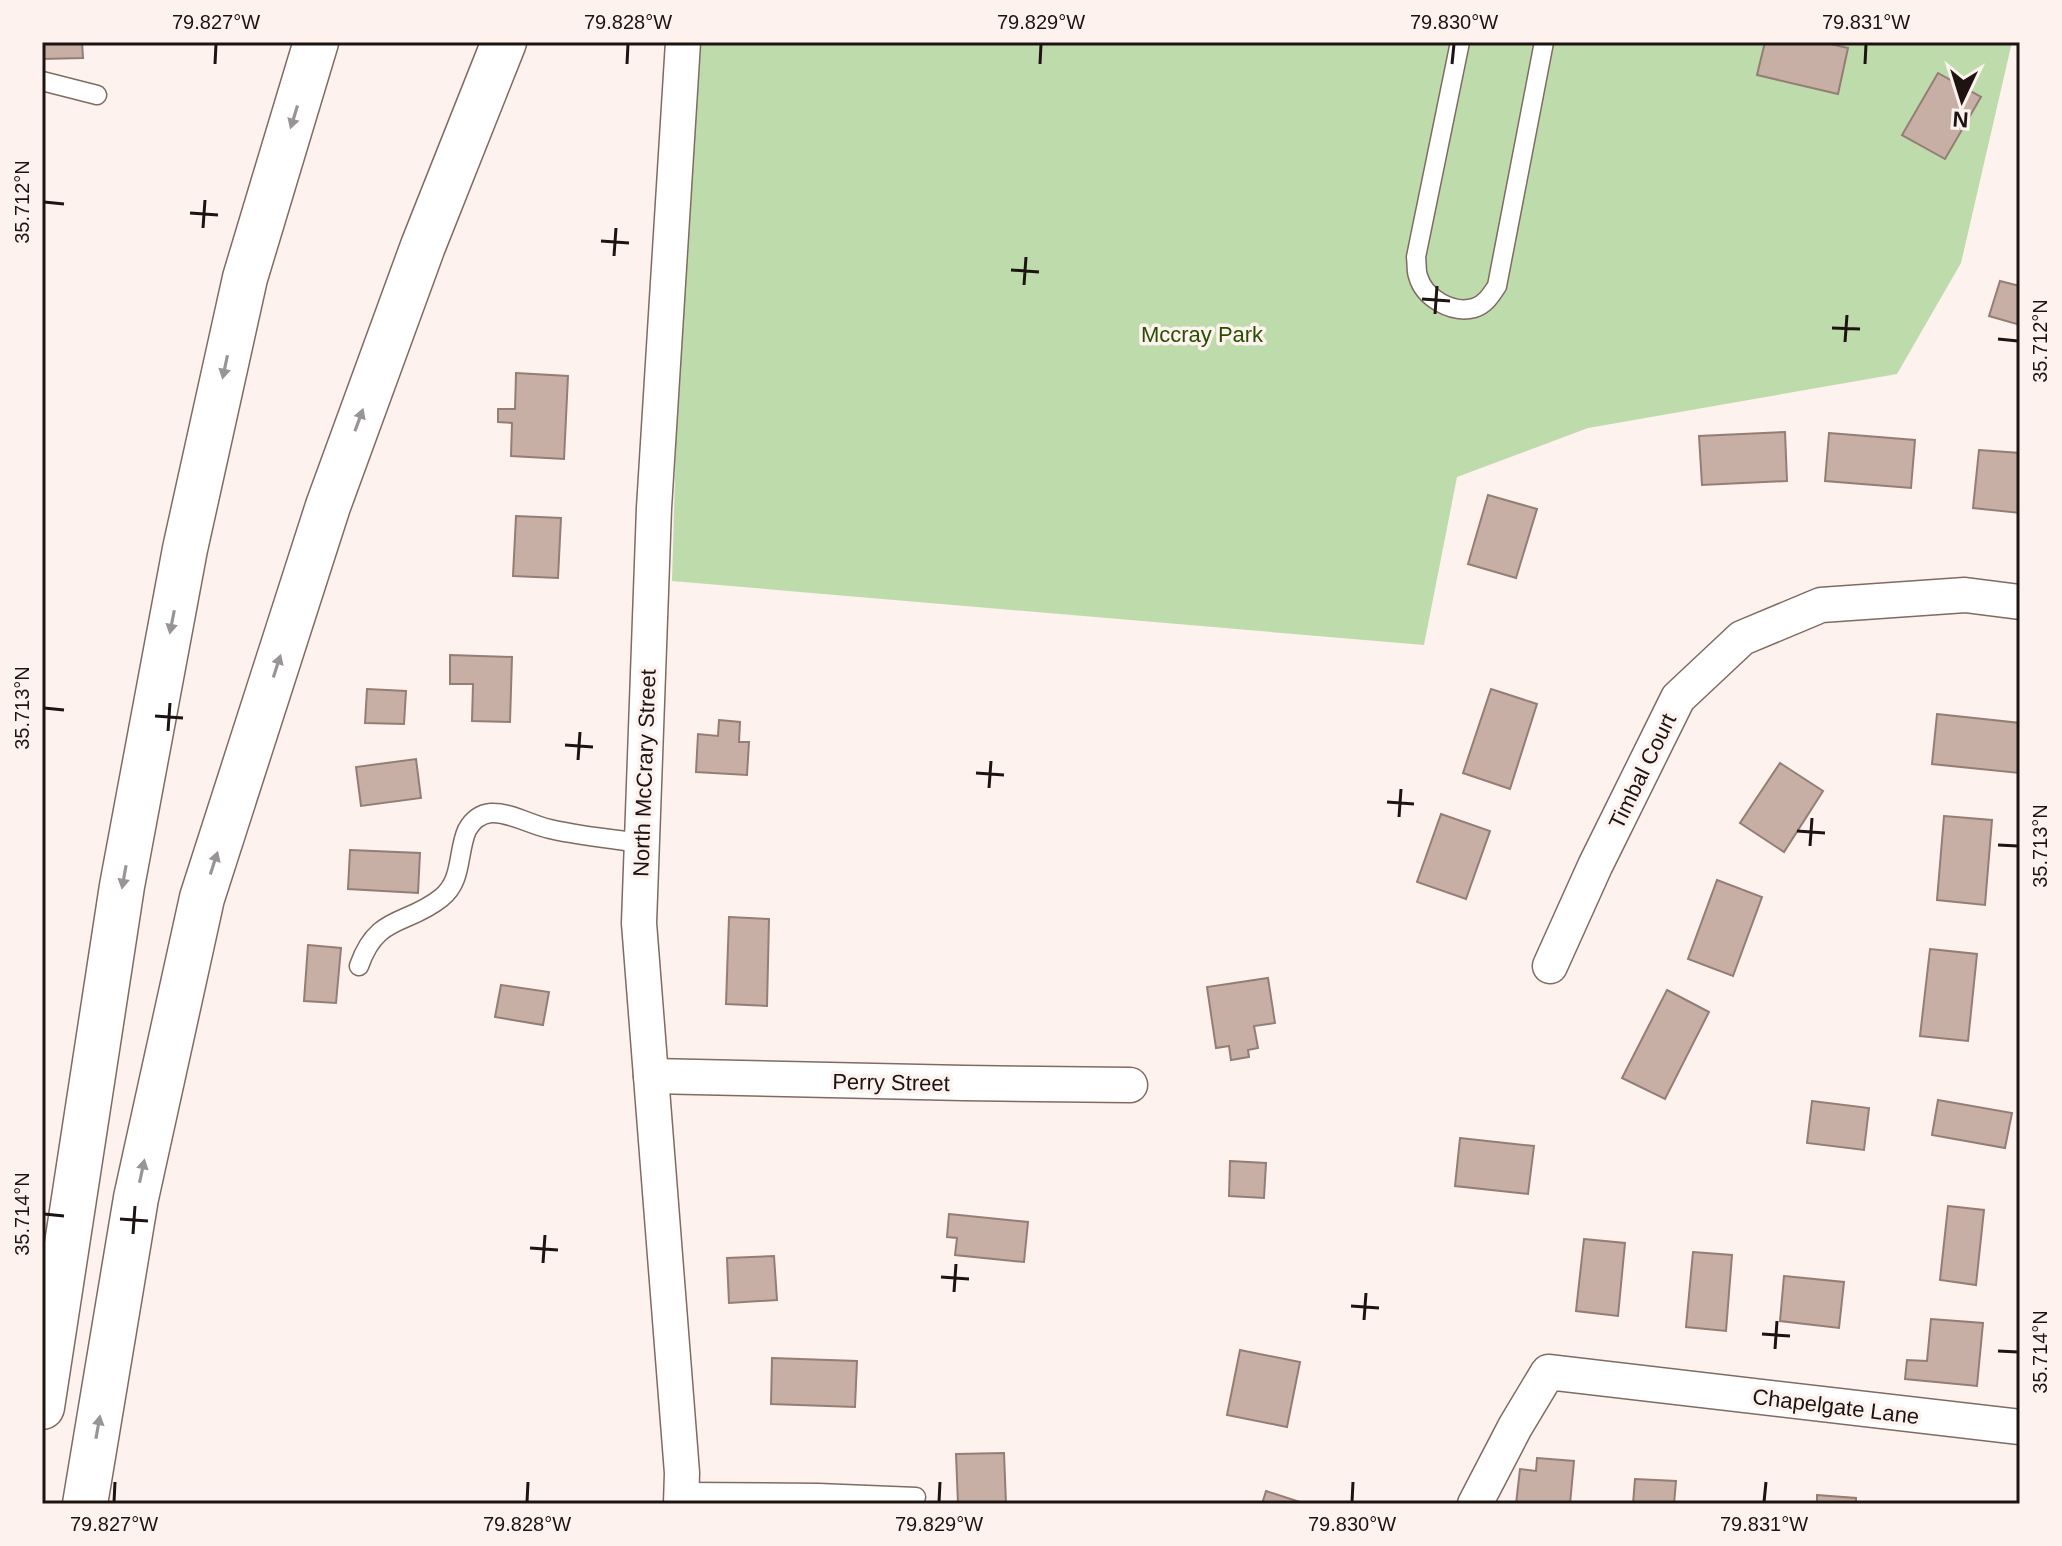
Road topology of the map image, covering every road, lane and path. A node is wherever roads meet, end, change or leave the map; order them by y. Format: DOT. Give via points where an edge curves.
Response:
graph roads {
  1 [pos="316,42"];
  2 [pos="504,42"];
  3 [pos="515,42"];
  4 [pos="683,42"];
  5 [pos="1460,42"];
  6 [pos="1544,42"];
  7 [pos="42,81"];
  8 [pos="97,95"];
  9 [pos="423,246"];
  10 [pos="2020,602"];
  11 [pos="642,843"];
  12 [pos="359,966"];
  13 [pos="1550,966"];
  14 [pos="651,1076"];
  15 [pos="1130,1085"];
  16 [pos="42,1407"];
  17 [pos="2020,1427"];
  18 [pos="916,1497"];
  19 [pos="682,1498"];
  20 [pos="85,1504"];
  21 [pos="1475,1504"];
  1 -- 16 [label="highway, one-way" via="245,278 185,549 122,886"];
  2 -- 9 [label="highway"];
  3 -- 9 [label="highway"];
  4 -- 11 [label="street, North McCrary Street" via="654,508"];
  5 -- 6 [label="lane" via="1416,257 1426,291 1457,309 1476,308 1497,286"];
  7 -- 8 [label="lane"];
  20 -- 9 [label="highway, one-way" via="136,1198 202,898 328,506"];
  10 -- 13 [label="street, Timbal Court" via="1965,595 1821,605 1742,638 1678,698"];
  11 -- 12 [label="lane" via="484,814 467,830 446,894 380,931 369,941"];
  11 -- 14 [label="street, North McCrary Street" via="639,923"];
  14 -- 15 [label="street, Perry Street"];
  14 -- 19 [label="street, North McCrary Street"];
  17 -- 21 [label="street, Chapelgate Lane" via="1548,1372"];
  18 -- 19 [label="lane" via="818,1493"];
}
